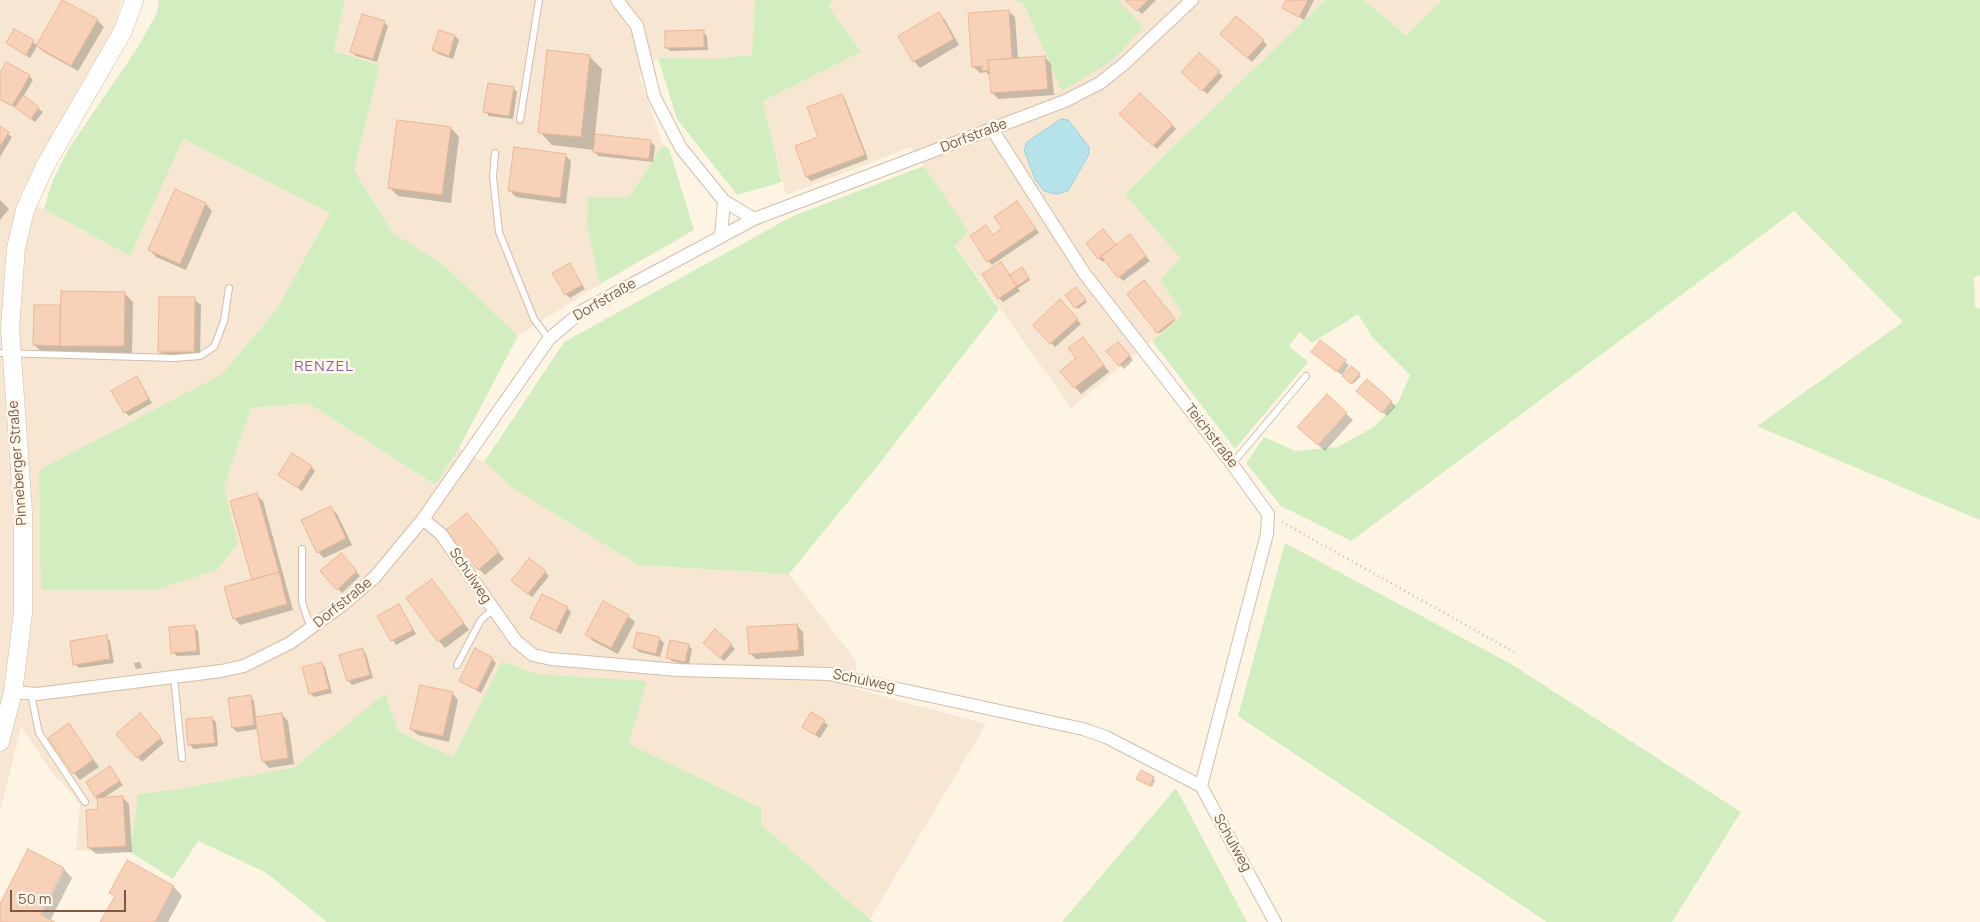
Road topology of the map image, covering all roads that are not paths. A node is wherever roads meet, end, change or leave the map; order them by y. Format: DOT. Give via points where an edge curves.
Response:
graph roads {
  1 [pos="134,0"];
  2 [pos="539,0"];
  3 [pos="616,0"];
  4 [pos="1192,0"];
  5 [pos="520,120"];
  6 [pos="992,129"];
  7 [pos="495,153"];
  8 [pos="724,201"];
  9 [pos="754,219"];
  10 [pos="721,237"];
  11 [pos="229,288"];
  12 [pos="549,339"];
  13 [pos="5,352"];
  14 [pos="1306,376"];
  15 [pos="1232,464"];
  16 [pos="423,519"];
  17 [pos="302,549"];
  18 [pos="492,610"];
  19 [pos="311,629"];
  20 [pos="457,665"];
  21 [pos="174,677"];
  22 [pos="12,692"];
  23 [pos="31,694"];
  24 [pos="0,742"];
  25 [pos="182,758"];
  26 [pos="1201,786"];
  27 [pos="84,802"];
  28 [pos="1275,922"];
  1 -- 13 [label="main road, Pinneberger Straße" via="123,30 45,166 25,210 16,248"];
  2 -- 5 [label="lane"];
  3 -- 8 [label="street" via="637,26 654,96 681,148"];
  4 -- 6 [label="street, Dorfstraße" via="1100,83 1065,101"];
  6 -- 9 [label="street, Dorfstraße"];
  6 -- 15 [label="street, Teichstraße" via="1084,273"];
  7 -- 12 [label="lane" via="493,177 499,232 534,319"];
  8 -- 9 [label="street"];
  8 -- 10 [label="street"];
  9 -- 10 [label="street, Dorfstraße"];
  10 -- 12 [label="street, Dorfstraße" via="582,311"];
  11 -- 13 [label="lane" via="224,322 214,347 200,356 174,358"];
  12 -- 16 [label="street, Dorfstraße"];
  13 -- 22 [label="main road, Pinneberger Straße" via="23,512 22,622"];
  14 -- 15 [label="lane"];
  15 -- 26 [label="street, Teichstraße" via="1268,514 1267,534"];
  16 -- 18 [label="street, Schulweg" via="442,534"];
  16 -- 19 [label="street, Dorfstraße" via="361,591"];
  17 -- 19 [label="lane" via="302,602"];
  18 -- 20 [label="lane" via="481,620"];
  18 -- 26 [label="street, Schulweg" via="524,649 533,655 678,670 829,674 1083,729 1106,737"];
  19 -- 21 [label="street, Dorfstraße" via="244,666"];
  21 -- 23 [label="street, Dorfstraße"];
  21 -- 25 [label="lane"];
  22 -- 23 [label="street, Dorfstraße"];
  22 -- 24 [label="main road, Pinneberger Straße"];
  23 -- 27 [label="lane" via="39,733"];
  26 -- 28 [label="street, Schulweg"];
}
